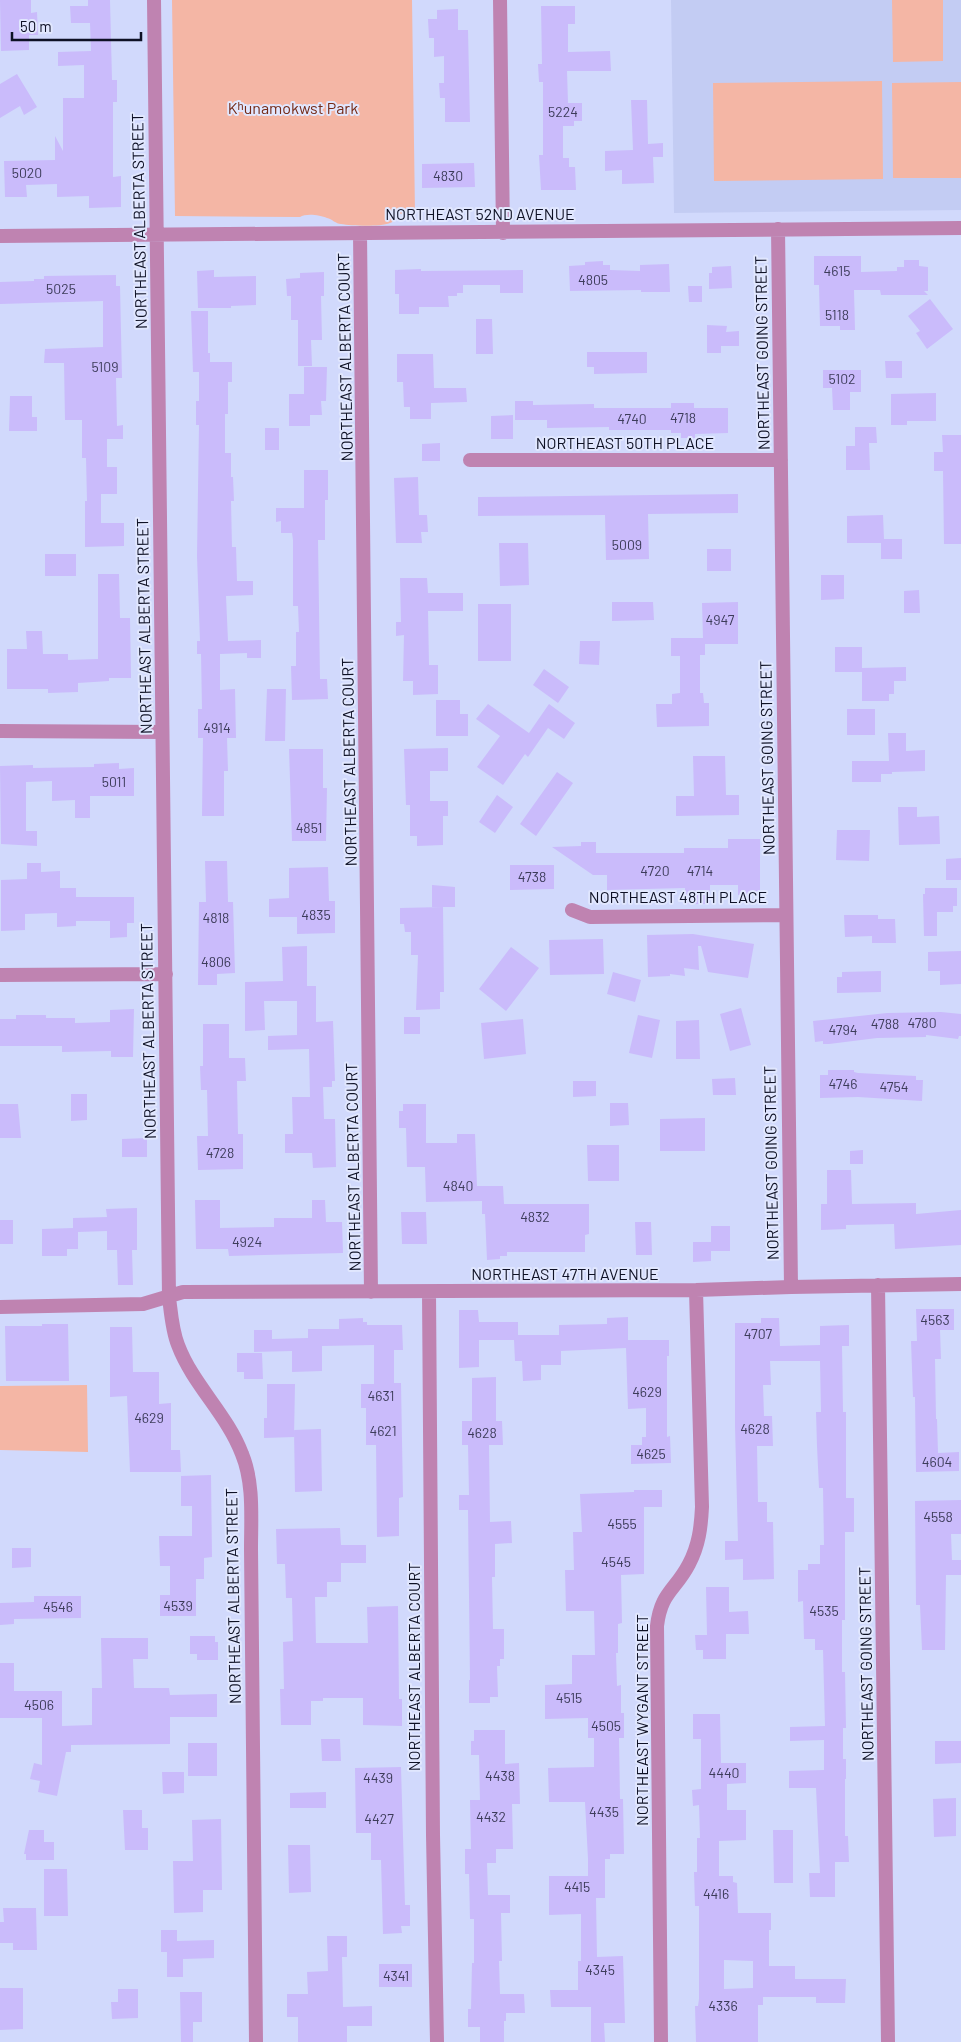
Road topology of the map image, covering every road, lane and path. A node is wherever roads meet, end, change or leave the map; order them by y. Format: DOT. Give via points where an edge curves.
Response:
graph roads {
  1 [pos="154,0"];
  2 [pos="500,0"];
  3 [pos="961,228"];
  4 [pos="778,229"];
  5 [pos="503,232"];
  6 [pos="360,233"];
  7 [pos="157,235"];
  8 [pos="0,236"];
  9 [pos="470,460"];
  10 [pos="781,460"];
  11 [pos="0,731"];
  12 [pos="162,732"];
  13 [pos="572,910"];
  14 [pos="786,915"];
  15 [pos="166,974"];
  16 [pos="0,975"];
  17 [pos="961,1284"];
  18 [pos="878,1285"];
  19 [pos="790,1287"];
  20 [pos="696,1290"];
  21 [pos="372,1292"];
  22 [pos="429,1292"];
  23 [pos="169,1297"];
  24 [pos="0,1307"];
  25 [pos="256,2042"];
  26 [pos="437,2042"];
  27 [pos="661,2042"];
  28 [pos="888,2042"];
  1 -- 7 [label="street, NORTHEAST ALBERTA STREET"];
  2 -- 5 [label="street"];
  3 -- 4 [label="street, NORTHEAST 52ND AVENUE"];
  4 -- 5 [label="street, NORTHEAST 52ND AVENUE"];
  4 -- 10 [label="street, NORTHEAST GOING STREET"];
  5 -- 6 [label="street, NORTHEAST 52ND AVENUE"];
  6 -- 7 [label="street, NORTHEAST 52ND AVENUE"];
  6 -- 21 [label="street, NORTHEAST ALBERTA COURT"];
  7 -- 8 [label="street, NORTHEAST 52ND AVENUE"];
  7 -- 12 [label="street, NORTHEAST ALBERTA STREET"];
  9 -- 10 [label="street, NORTHEAST 50TH PLACE"];
  10 -- 14 [label="street, NORTHEAST GOING STREET"];
  11 -- 12 [label="street"];
  12 -- 15 [label="street, NORTHEAST ALBERTA STREET"];
  13 -- 14 [label="street, NORTHEAST 48TH PLACE" via="590,917"];
  14 -- 19 [label="street, NORTHEAST GOING STREET"];
  15 -- 16 [label="street"];
  15 -- 23 [label="street, NORTHEAST ALBERTA STREET"];
  17 -- 18 [label="street, NORTHEAST 47TH AVENUE"];
  18 -- 19 [label="street, NORTHEAST 47TH AVENUE"];
  18 -- 28 [label="street, NORTHEAST GOING STREET"];
  19 -- 20 [label="street, NORTHEAST 47TH AVENUE"];
  20 -- 22 [label="street, NORTHEAST 47TH AVENUE"];
  20 -- 27 [label="street, NORTHEAST WYGANT STREET" via="700,1535 689,1565 664,1598 657,1626"];
  21 -- 22 [label="street, NORTHEAST 47TH AVENUE"];
  21 -- 23 [label="street, NORTHEAST 47TH AVENUE" via="184,1292"];
  22 -- 26 [label="street, NORTHEAST ALBERTA COURT"];
  23 -- 24 [label="street, NORTHEAST 47TH AVENUE" via="143,1304"];
  23 -- 25 [label="street, NORTHEAST ALBERTA STREET" via="178,1346 232,1431 243,1456 249,1482"];
}
